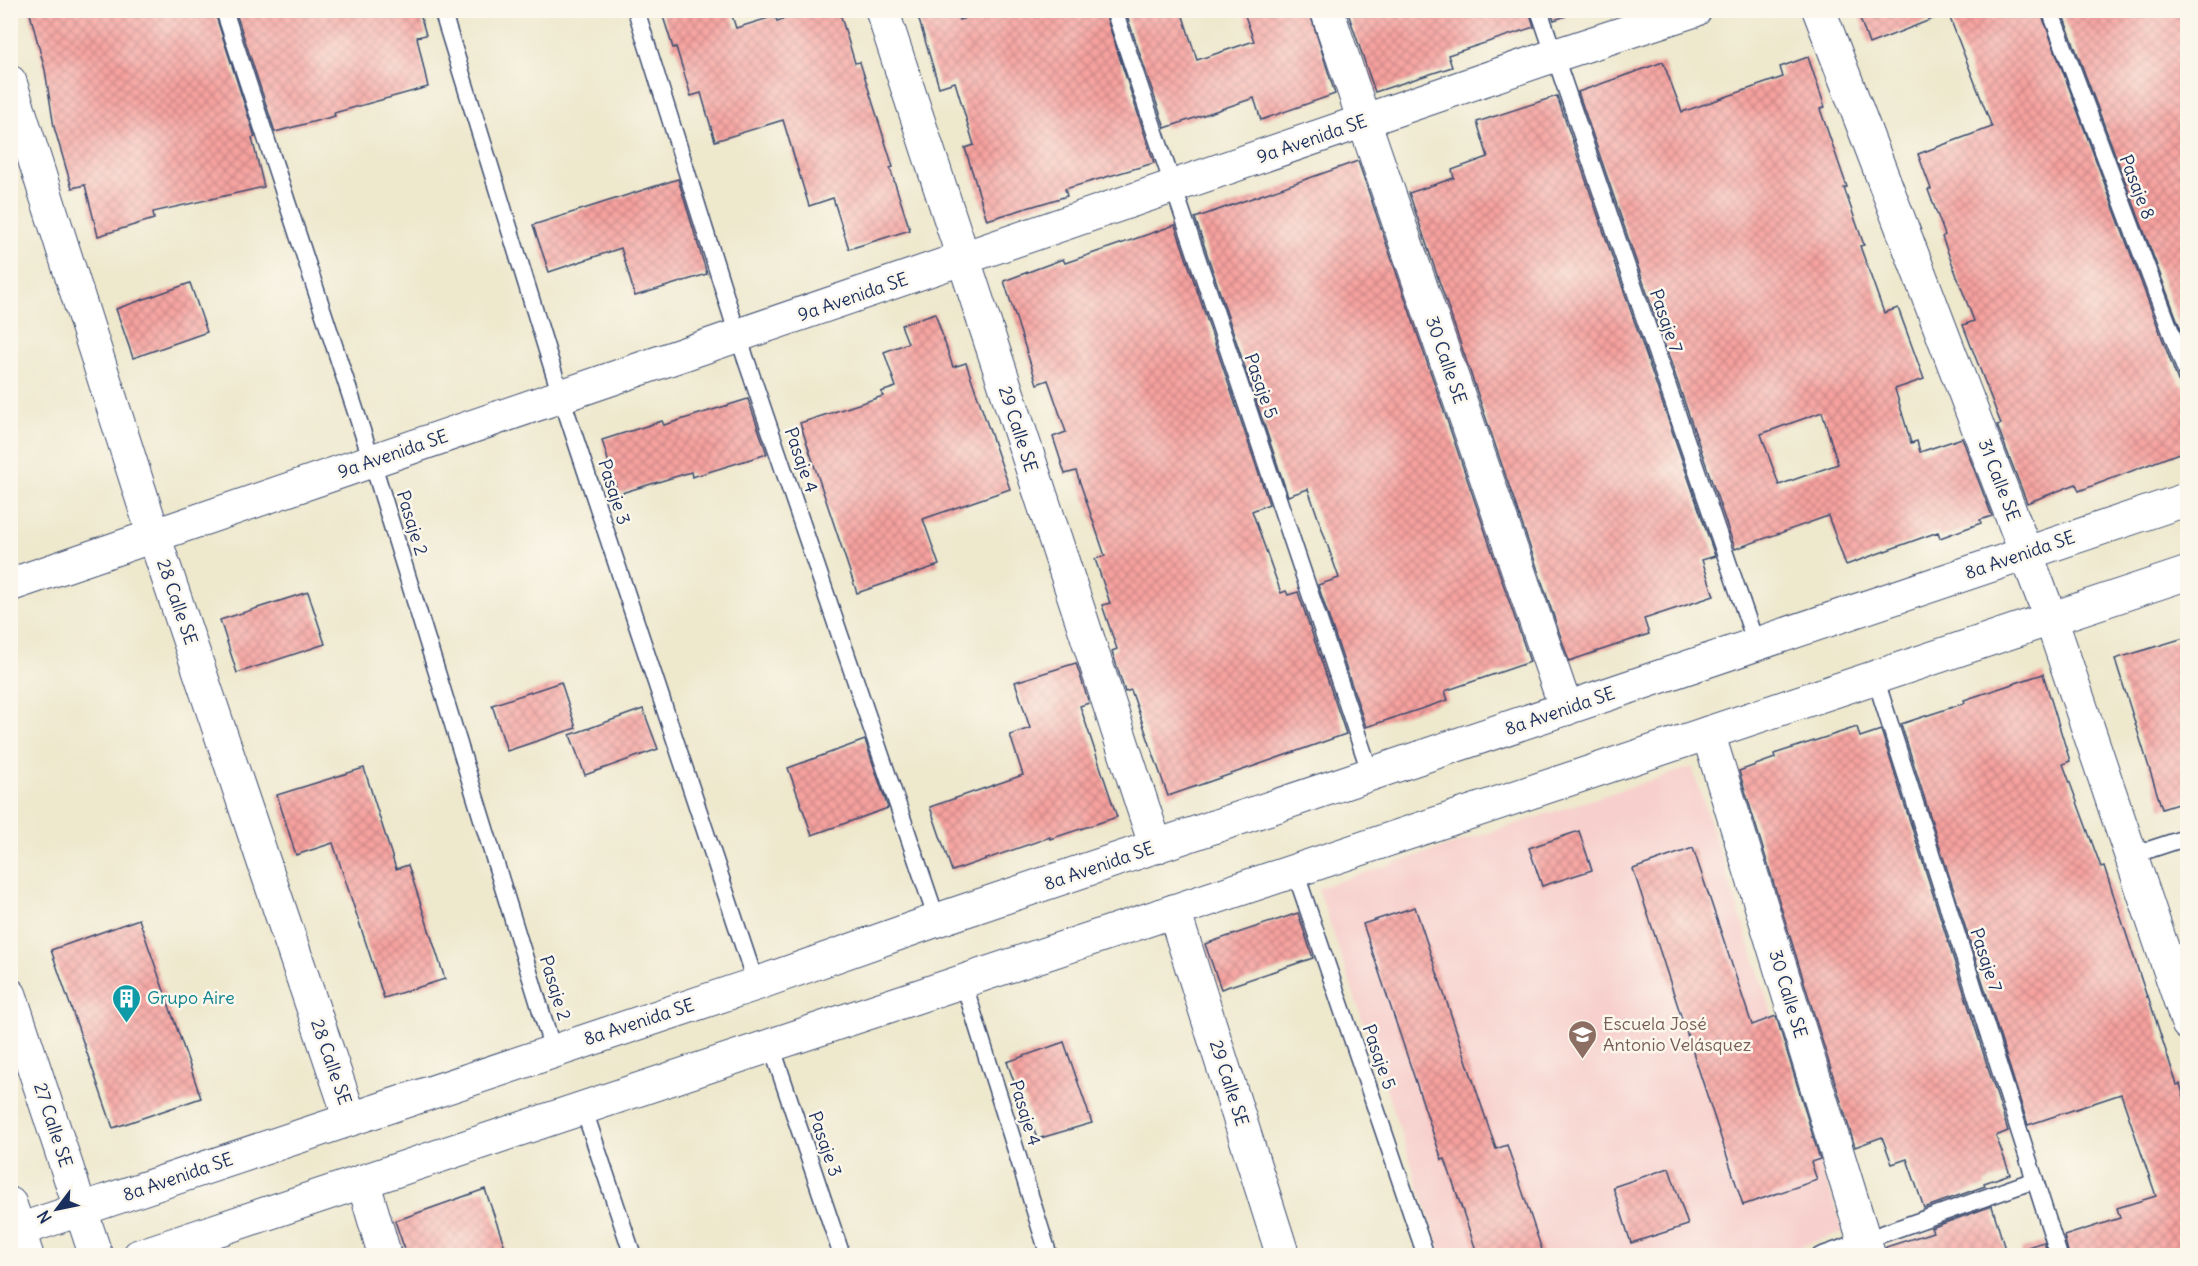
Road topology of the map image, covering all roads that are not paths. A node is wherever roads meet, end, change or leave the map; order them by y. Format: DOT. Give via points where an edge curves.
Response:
graph roads {
  1 [pos="224,10"];
  2 [pos="442,10"];
  3 [pos="636,10"];
  4 [pos="882,10"];
  5 [pos="1114,10"];
  6 [pos="1328,10"];
  7 [pos="1539,10"];
  8 [pos="1695,10"];
  9 [pos="1819,10"];
  10 [pos="2050,10"];
  11 [pos="1553,56"];
  12 [pos="10,82"];
  13 [pos="1364,121"];
  14 [pos="1173,187"];
  15 [pos="962,259"];
  16 [pos="738,336"];
  17 [pos="2187,377"];
  18 [pos="561,396"];
  19 [pos="372,461"];
  20 [pos="2187,499"];
  21 [pos="154,536"];
  22 [pos="2027,553"];
  23 [pos="2187,573"];
  24 [pos="10,585"];
  25 [pos="2051,619"];
  26 [pos="1756,644"];
  27 [pos="1875,677"];
  28 [pos="1566,709"];
  29 [pos="1708,733"];
  30 [pos="1371,775"];
  31 [pos="2187,837"];
  32 [pos="1156,847"];
  33 [pos="2130,856"];
  34 [pos="1295,871"];
  35 [pos="1174,911"];
  36 [pos="937,920"];
  37 [pos="963,981"];
  38 [pos="756,984"];
  39 [pos="10,995"];
  40 [pos="2187,1024"];
  41 [pos="771,1045"];
  42 [pos="553,1050"];
  43 [pos="583,1107"];
  44 [pos="350,1119"];
  45 [pos="2035,1180"];
  46 [pos="363,1181"];
  47 [pos="81,1210"];
  48 [pos="17,1231"];
  49 [pos="1866,1248"];
  50 [pos="96,1256"];
  51 [pos="139,1256"];
  52 [pos="385,1256"];
  53 [pos="633,1256"];
  54 [pos="842,1256"];
  55 [pos="1049,1256"];
  56 [pos="1284,1256"];
  57 [pos="1426,1256"];
  58 [pos="1820,1256"];
  59 [pos="2060,1256"];
  1 -- 19 [label="lane, Pasaje 2"];
  2 -- 18 [label="lane, Pasaje 3"];
  3 -- 16 [label="lane, Pasaje 4"];
  4 -- 15 [label="street, 29 Calle SE"];
  5 -- 14 [label="lane, Pasaje 5"];
  6 -- 13 [label="street, 30 Calle SE"];
  7 -- 11 [label="lane, Pasaje 7"];
  8 -- 11 [label="street, 9a Avenida SE"];
  9 -- 22 [label="street, 31 Calle SE"];
  10 -- 17 [label="lane, Pasaje 8"];
  11 -- 13 [label="street, 9a Avenida SE"];
  11 -- 26 [label="lane, Pasaje 7"];
  12 -- 21 [label="street, 28 Calle SE"];
  13 -- 14 [label="street, 9a Avenida SE"];
  13 -- 28 [label="street, 30 Calle SE"];
  14 -- 15 [label="street, 9a Avenida SE"];
  14 -- 30 [label="lane, Pasaje 5"];
  15 -- 16 [label="street, 9a Avenida SE"];
  15 -- 32 [label="street, 29 Calle SE"];
  16 -- 18 [label="street, 9a Avenida SE"];
  16 -- 36 [label="lane, Pasaje 4"];
  18 -- 19 [label="street, 9a Avenida SE"];
  18 -- 38 [label="lane, Pasaje 3"];
  19 -- 21 [label="street, 9a Avenida SE"];
  19 -- 42 [label="lane, Pasaje 2"];
  20 -- 22 [label="street, 8a Avenida SE"];
  21 -- 24 [label="street, 9a Avenida SE"];
  21 -- 44 [label="street, 28 Calle SE"];
  22 -- 25 [label="street, 31 Calle SE"];
  22 -- 26 [label="street, 8a Avenida SE"];
  23 -- 25 [label="street"];
  25 -- 27 [label="street"];
  25 -- 33 [label="street, 31 Calle SE"];
  26 -- 28 [label="street, 8a Avenida SE"];
  27 -- 29 [label="street"];
  27 -- 45 [label="lane, Pasaje 7"];
  28 -- 30 [label="street, 8a Avenida SE"];
  29 -- 34 [label="street"];
  29 -- 49 [label="street, 30 Calle SE"];
  30 -- 32 [label="street, 8a Avenida SE"];
  31 -- 33 [label="lane"];
  32 -- 36 [label="street, 8a Avenida SE"];
  33 -- 40 [label="street, 31 Calle SE"];
  34 -- 35 [label="street"];
  34 -- 57 [label="lane, Pasaje 5"];
  35 -- 37 [label="street"];
  35 -- 56 [label="street, 29 Calle SE"];
  36 -- 38 [label="street, 8a Avenida SE"];
  37 -- 41 [label="street"];
  37 -- 55 [label="lane, Pasaje 4"];
  38 -- 42 [label="street, 8a Avenida SE"];
  39 -- 47 [label="street, 27 Calle SE"];
  41 -- 43 [label="street"];
  41 -- 54 [label="lane, Pasaje 3"];
  42 -- 44 [label="street, 8a Avenida SE"];
  43 -- 46 [label="street"];
  43 -- 53 [label="lane"];
  44 -- 47 [label="street, 8a Avenida SE"];
  45 -- 49 [label="lane"];
  45 -- 59 [label="lane, Pasaje 7"];
  46 -- 51 [label="street"];
  46 -- 52 [label="street"];
  47 -- 48 [label="street, 8a Avenida SE"];
  47 -- 50 [label="street, 27 Calle SE"];
  49 -- 58 [label="lane"];
}
